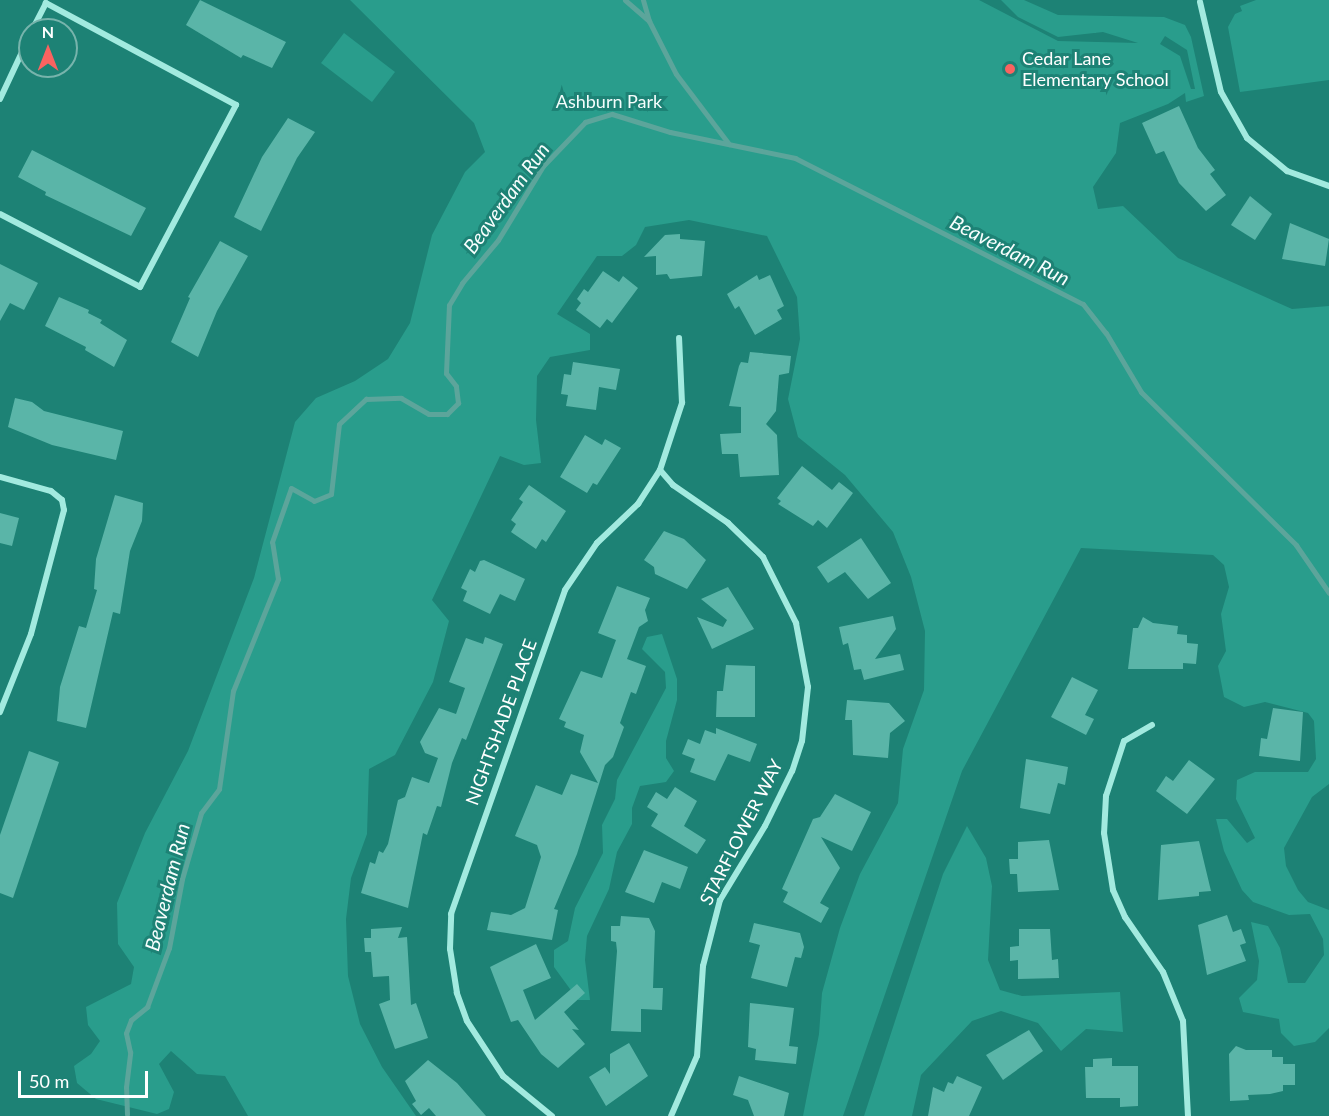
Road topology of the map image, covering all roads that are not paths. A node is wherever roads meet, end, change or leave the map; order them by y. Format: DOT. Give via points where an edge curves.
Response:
graph roads {
  1 [pos="1200,2"];
  2 [pos="38,18"];
  3 [pos="74,18"];
  4 [pos="78,20"];
  5 [pos="18,61"];
  6 [pos="0,99"];
  7 [pos="1329,186"];
  8 [pos="0,214"];
  9 [pos="679,338"];
  10 [pos="660,470"];
  11 [pos="0,477"];
  12 [pos="0,712"];
  13 [pos="1152,725"];
  14 [pos="552,1116"];
  15 [pos="671,1116"];
  16 [pos="1188,1116"];
  1 -- 7 [label="street" via="1221,92 1241,131 1265,157 1287,171"];
  2 -- 3 [label="street" via="46,3"];
  4 -- 8 [label="street" via="236,105 140,287"];
  5 -- 6 [label="street"];
  9 -- 10 [label="street, NIGHTSHADE PLACE" via="682,403"];
  10 -- 14 [label="street, NIGHTSHADE PLACE" via="638,504 597,543 565,590 451,914 450,949 457,993 467,1021 503,1076"];
  10 -- 15 [label="street, STARFLOWER WAY" via="673,485 728,523 763,557 796,622 808,687 802,741 792,771 765,826 720,900 704,966 697,1056"];
  11 -- 12 [label="street" via="51,491 62,500 64,510 31,634"];
  13 -- 16 [label="street" via="1124,741 1106,796 1106,862 1121,908 1163,972 1183,1021"];
}
